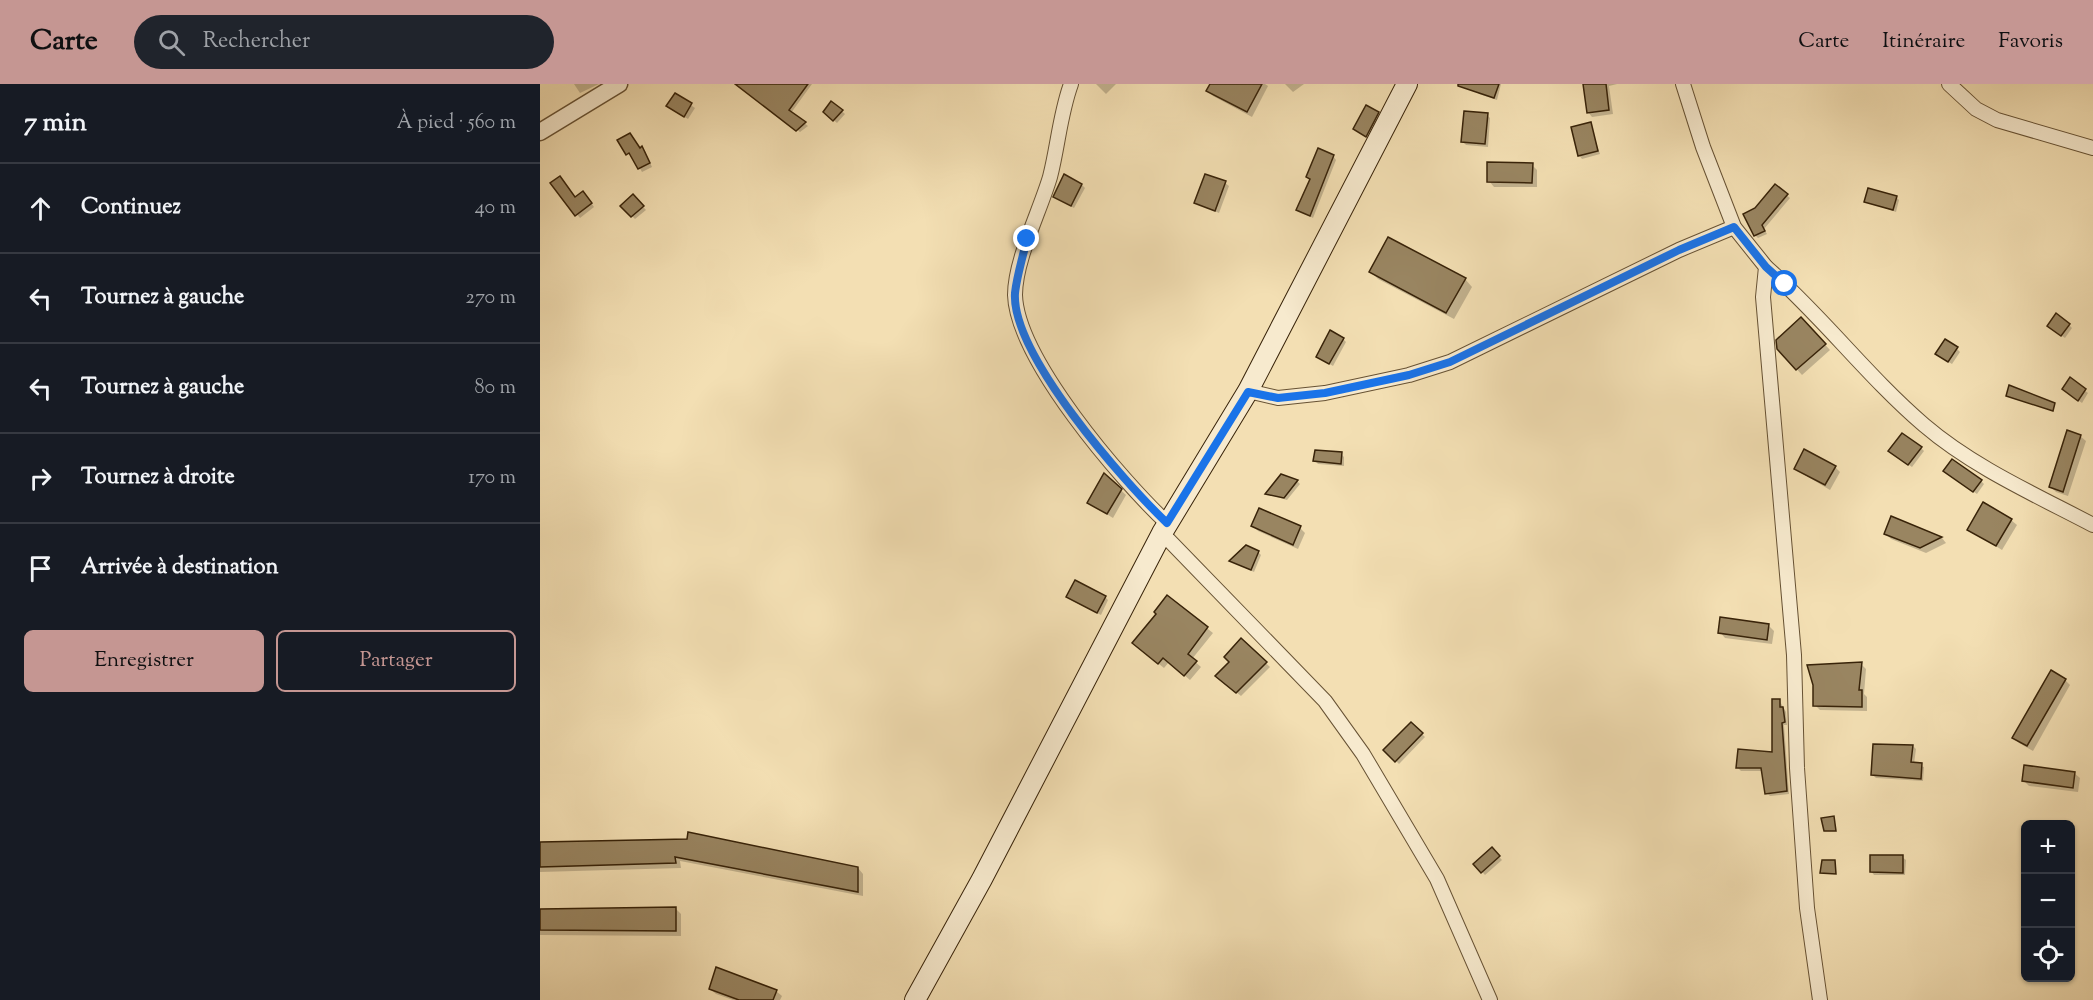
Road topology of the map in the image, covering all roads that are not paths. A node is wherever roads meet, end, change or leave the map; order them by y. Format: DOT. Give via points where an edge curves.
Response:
graph roads {
  1 [pos="619,84"];
  2 [pos="1071,84"];
  3 [pos="1407,84"];
  4 [pos="1683,84"];
  5 [pos="1949,84"];
  6 [pos="540,132"];
  7 [pos="2093,148"];
  8 [pos="1734,227"];
  9 [pos="1766,267"];
  10 [pos="1248,392"];
  11 [pos="2093,525"];
  12 [pos="1164,528"];
  13 [pos="915,1000"];
  14 [pos="1490,1000"];
  15 [pos="1820,1000"];
  1 -- 6 [label="street"];
  2 -- 12 [label="street" via="1049,178 1027,239 1015,293 1018,315 1047,374 1087,432"];
  3 -- 10 [label="main road"];
  4 -- 8 [label="street"];
  5 -- 7 [label="street" via="1976,110 1997,120"];
  8 -- 9 [label="street"];
  8 -- 10 [label="street" via="1450,362 1390,380 1325,393 1278,398"];
  9 -- 11 [label="street" via="1926,427"];
  9 -- 15 [label="street" via="1763,297 1794,655 1798,780"];
  10 -- 12 [label="main road"];
  12 -- 13 [label="main road"];
  12 -- 14 [label="street" via="1324,701 1363,754 1437,879"];
}
